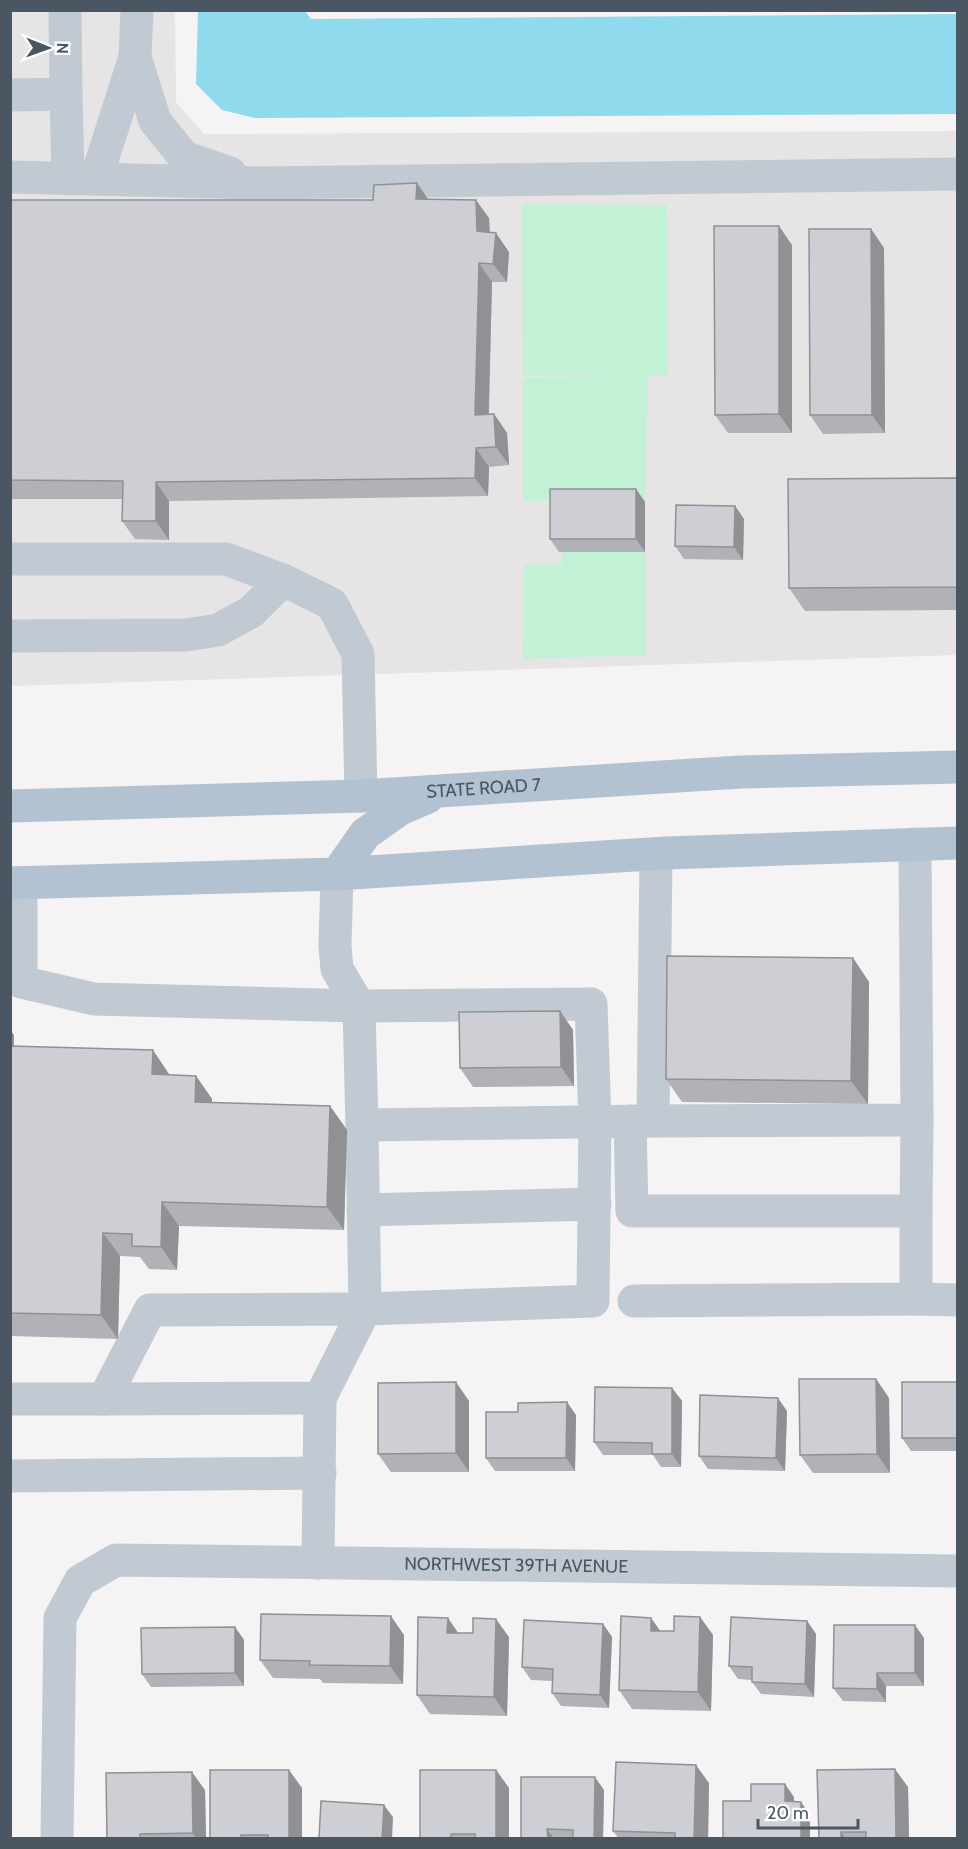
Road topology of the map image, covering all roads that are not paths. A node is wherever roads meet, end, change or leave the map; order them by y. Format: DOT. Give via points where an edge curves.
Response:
graph roads {
  1 [pos="65,10"];
  2 [pos="137,10"];
  3 [pos="135,57"];
  4 [pos="66,94"];
  5 [pos="10,95"];
  6 [pos="957,174"];
  7 [pos="10,177"];
  8 [pos="82,179"];
  9 [pos="260,183"];
  10 [pos="10,559"];
  11 [pos="283,580"];
  12 [pos="10,636"];
  13 [pos="957,767"];
  14 [pos="444,791"];
  15 [pos="361,796"];
  16 [pos="10,806"];
  17 [pos="957,843"];
  18 [pos="915,844"];
  19 [pos="656,854"];
  20 [pos="337,874"];
  21 [pos="16,883"];
  22 [pos="16,982"];
  23 [pos="359,1006"];
  24 [pos="917,1120"];
  25 [pos="641,1121"];
  26 [pos="595,1122"];
  27 [pos="362,1125"];
  28 [pos="595,1204"];
  29 [pos="363,1210"];
  30 [pos="916,1211"];
  31 [pos="916,1299"];
  32 [pos="957,1299"];
  33 [pos="634,1300"];
  34 [pos="365,1309"];
  35 [pos="320,1398"];
  36 [pos="10,1399"];
  37 [pos="104,1399"];
  38 [pos="320,1473"];
  39 [pos="10,1476"];
  40 [pos="318,1563"];
  41 [pos="957,1571"];
  42 [pos="57,1839"];
  1 -- 4 [label="street"];
  2 -- 3 [label="street"];
  3 -- 8 [label="street"];
  3 -- 9 [label="street" via="155,120 184,157"];
  4 -- 5 [label="street"];
  4 -- 8 [label="street"];
  6 -- 9 [label="street"];
  7 -- 8 [label="street"];
  8 -- 9 [label="street"];
  10 -- 11 [label="street" via="226,559"];
  11 -- 12 [label="street" via="251,612 218,630 186,635"];
  11 -- 15 [label="street" via="332,604 358,654"];
  13 -- 14 [label="main road, STATE ROAD 7" via="741,772"];
  14 -- 15 [label="main road, STATE ROAD 7"];
  14 -- 20 [label="main road" via="400,809 365,834"];
  15 -- 16 [label="main road, STATE ROAD 7"];
  17 -- 18 [label="main road"];
  18 -- 19 [label="main road"];
  18 -- 24 [label="street"];
  19 -- 20 [label="main road"];
  19 -- 25 [label="street"];
  20 -- 21 [label="main road"];
  20 -- 23 [label="street" via="337,969"];
  21 -- 22 [label="street"];
  22 -- 23 [label="street" via="94,999"];
  23 -- 26 [label="street" via="591,1004"];
  23 -- 27 [label="street"];
  24 -- 25 [label="street"];
  24 -- 30 [label="street"];
  25 -- 26 [label="street"];
  25 -- 30 [label="street" via="632,1211"];
  26 -- 27 [label="street"];
  26 -- 28 [label="street"];
  27 -- 29 [label="street"];
  28 -- 29 [label="street"];
  28 -- 34 [label="street" via="593,1301"];
  29 -- 34 [label="street"];
  30 -- 31 [label="street"];
  31 -- 32 [label="street"];
  31 -- 33 [label="street"];
  34 -- 35 [label="street"];
  34 -- 37 [label="street" via="150,1310"];
  35 -- 37 [label="street"];
  35 -- 38 [label="street"];
  36 -- 37 [label="street"];
  38 -- 39 [label="street"];
  38 -- 40 [label="street"];
  40 -- 41 [label="street, NORTHWEST 39TH AVENUE"];
  40 -- 42 [label="street, NORTHWEST 39TH AVENUE" via="116,1560 80,1581 60,1618"];
}
